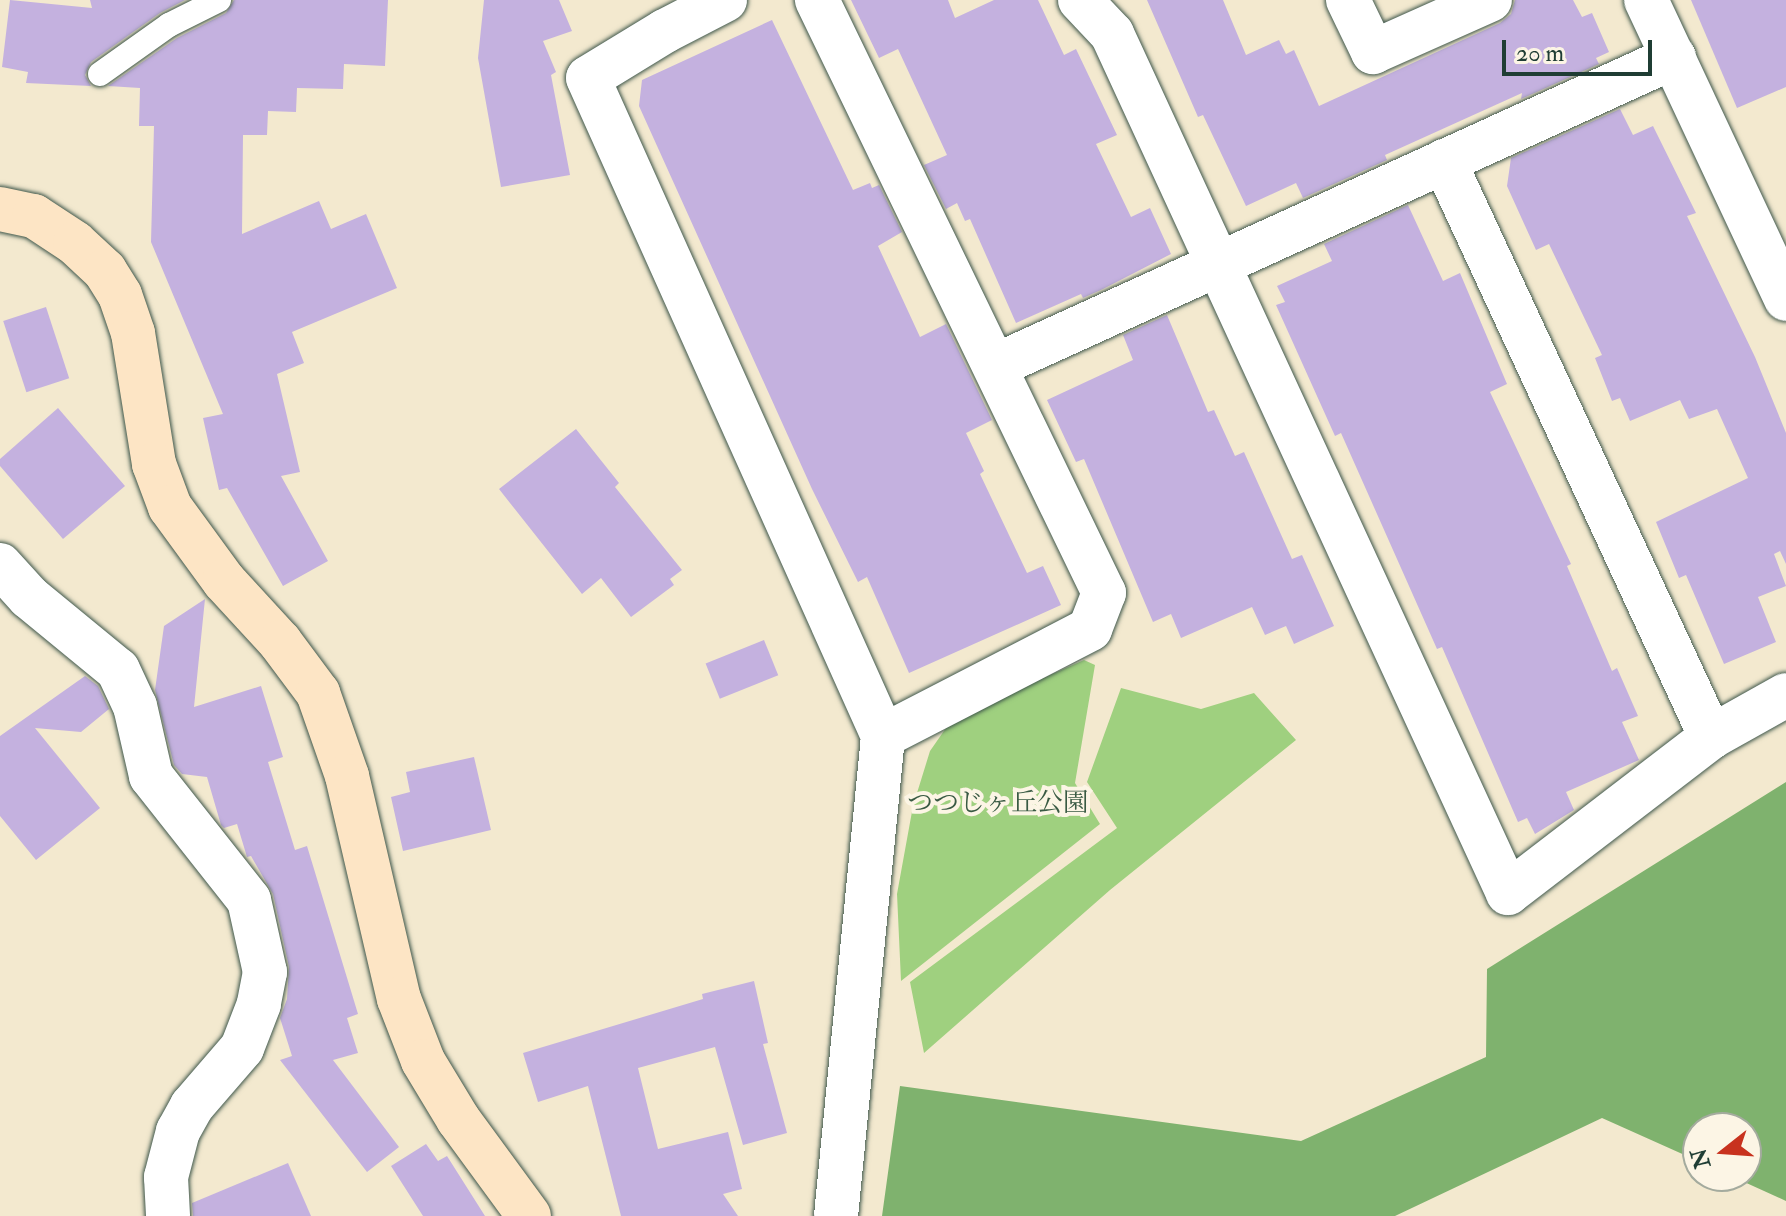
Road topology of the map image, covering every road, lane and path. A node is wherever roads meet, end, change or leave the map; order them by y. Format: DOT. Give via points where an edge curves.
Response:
graph roads {
  1 [pos="219,0"];
  2 [pos="725,0"];
  3 [pos="817,0"];
  4 [pos="1080,0"];
  5 [pos="1348,0"];
  6 [pos="1490,0"];
  7 [pos="1646,0"];
  8 [pos="1674,57"];
  9 [pos="100,74"];
  10 [pos="1444,161"];
  11 [pos="0,209"];
  12 [pos="1218,264"];
  13 [pos="1786,299"];
  14 [pos="995,366"];
  15 [pos="0,565"];
  16 [pos="1786,695"];
  17 [pos="883,736"];
  18 [pos="1711,737"];
  19 [pos="168,1216"];
  20 [pos="529,1216"];
  21 [pos="836,1216"];
  1 -- 9 [label="lane" via="169,25"];
  2 -- 17 [label="street" via="588,78"];
  3 -- 14 [label="street"];
  4 -- 12 [label="street" via="1112,34"];
  5 -- 6 [label="street" via="1373,52"];
  7 -- 8 [label="street"];
  8 -- 10 [label="street"];
  8 -- 13 [label="street"];
  10 -- 12 [label="street"];
  10 -- 18 [label="street"];
  11 -- 20 [label="street" via="34,216 75,243 105,271 120,295 133,333 154,464 170,507 318,693 347,776 399,999 423,1061"];
  12 -- 14 [label="street"];
  12 -- 18 [label="street" via="1508,893"];
  14 -- 17 [label="street" via="1104,593 1090,629"];
  15 -- 19 [label="street" via="29,597 118,670 135,706 151,776 249,900 265,972 259,1004 242,1048 192,1106 178,1131 166,1177"];
  16 -- 18 [label="street"];
  17 -- 21 [label="street"];
}
